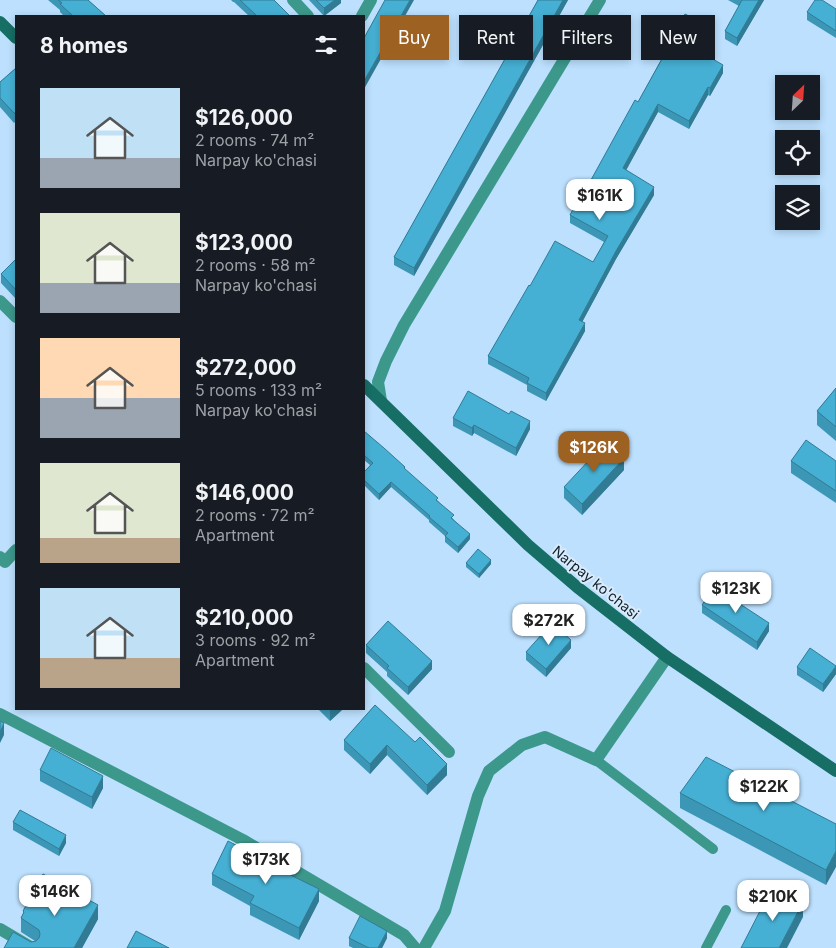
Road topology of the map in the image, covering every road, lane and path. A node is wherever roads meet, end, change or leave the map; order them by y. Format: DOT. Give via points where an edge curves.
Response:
graph roads {
  1 [pos="293,0"];
  2 [pos="371,0"];
  3 [pos="600,0"];
  4 [pos="307,15"];
  5 [pos="363,15"];
  6 [pos="0,22"];
  7 [pos="15,37"];
  8 [pos="0,301"];
  9 [pos="15,316"];
  10 [pos="365,385"];
  11 [pos="380,401"];
  12 [pos="15,551"];
  13 [pos="2,562"];
  14 [pos="667,657"];
  15 [pos="365,669"];
  16 [pos="0,714"];
  17 [pos="449,752"];
  18 [pos="596,760"];
  19 [pos="836,771"];
  20 [pos="713,849"];
  21 [pos="726,910"];
  22 [pos="0,929"];
  23 [pos="32,948"];
  24 [pos="415,948"];
  25 [pos="424,948"];
  26 [pos="706,948"];
  1 -- 4 [label="street"];
  2 -- 5 [label="street"];
  3 -- 11 [label="street" via="404,325 378,382"];
  6 -- 7 [label="street"];
  8 -- 9 [label="street"];
  10 -- 11 [label="street, Narpay ko'chasi"];
  11 -- 14 [label="street, Narpay ko'chasi" via="528,545"];
  12 -- 13 [label="street"];
  14 -- 18 [label="street"];
  14 -- 19 [label="street, Narpay ko'chasi"];
  15 -- 17 [label="street"];
  16 -- 24 [label="street" via="243,840 404,935"];
  18 -- 20 [label="lane"];
  18 -- 25 [label="street" via="545,737 522,745 489,772 478,796 445,910"];
  21 -- 26 [label="lane"];
  22 -- 23 [label="street"];
}
